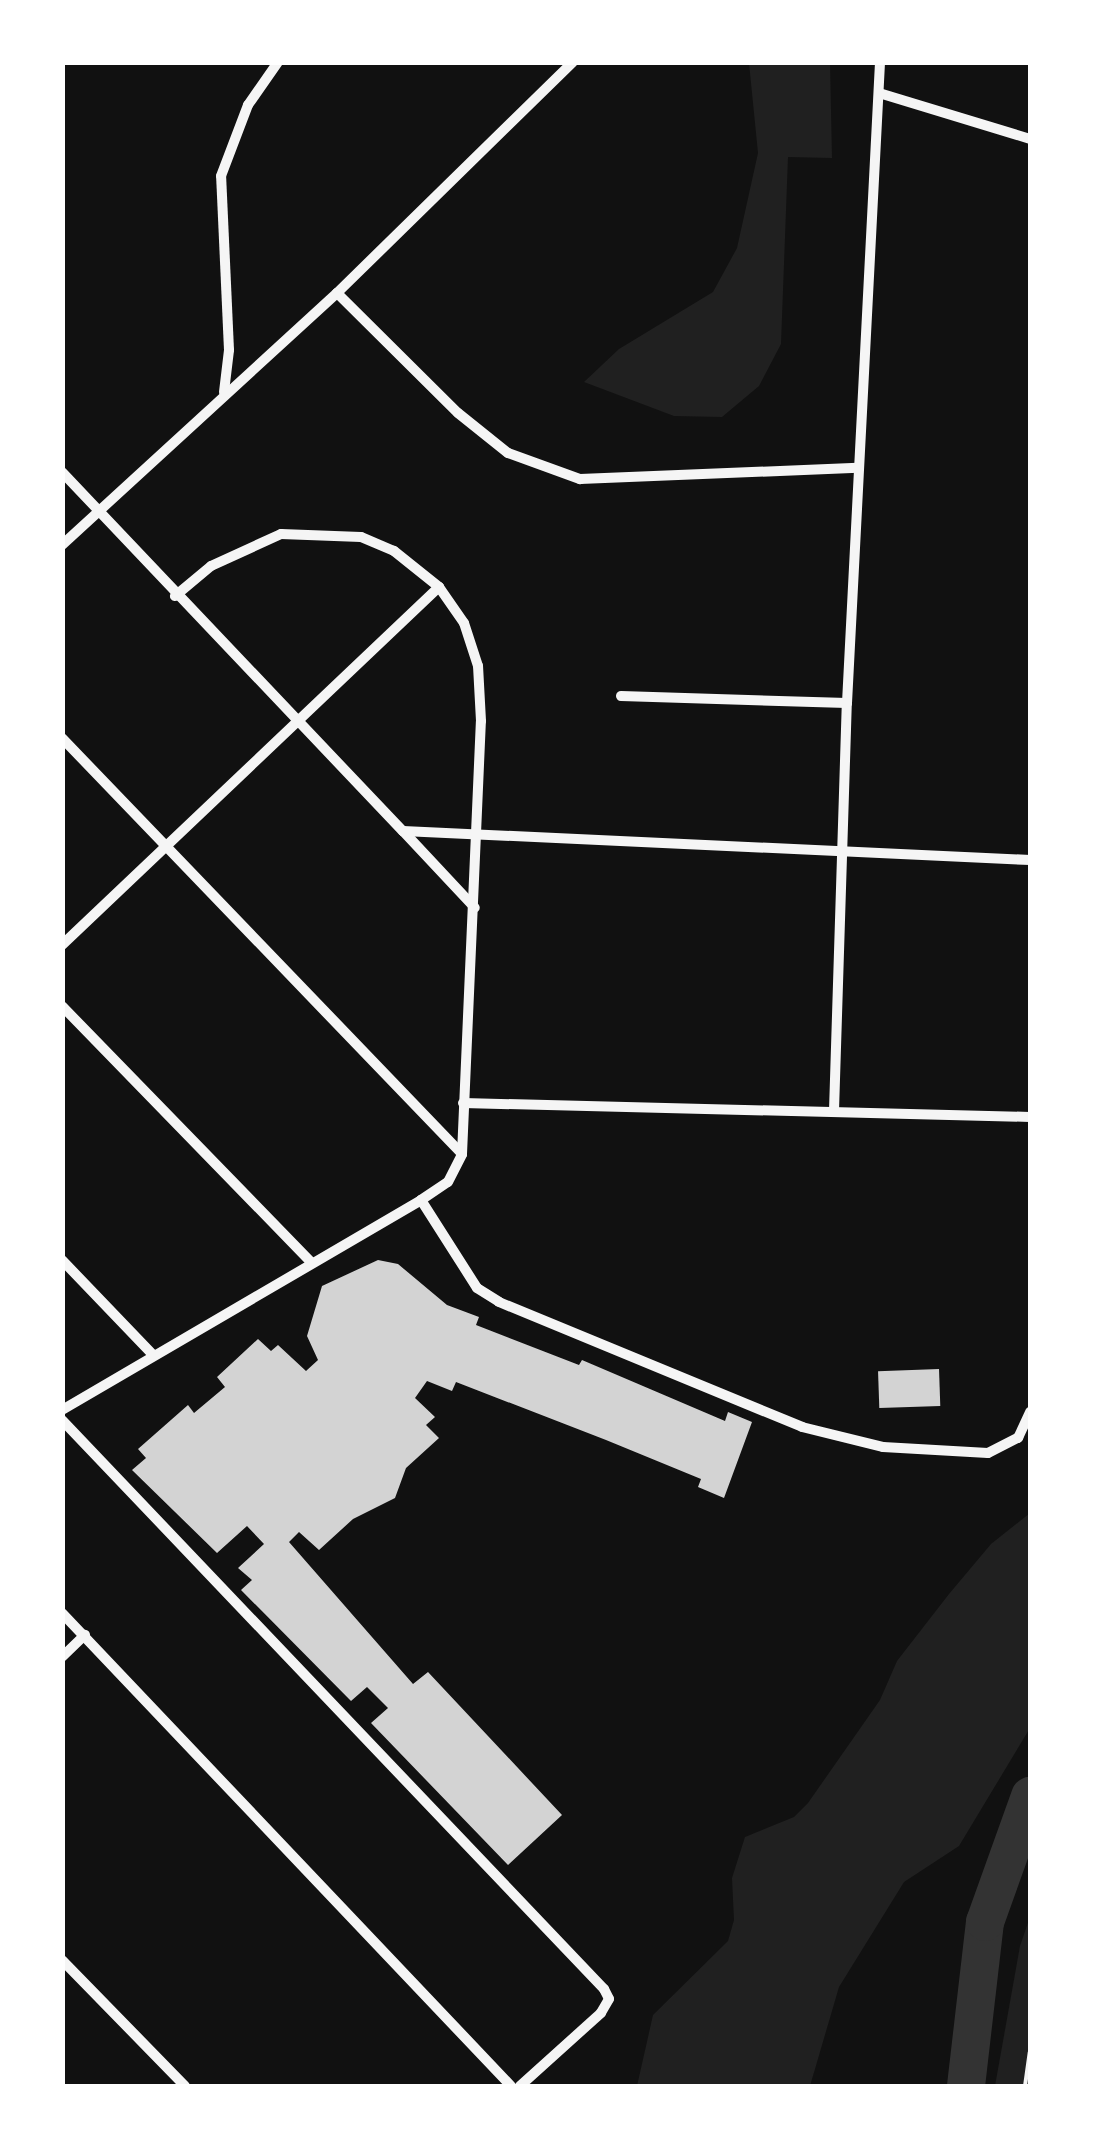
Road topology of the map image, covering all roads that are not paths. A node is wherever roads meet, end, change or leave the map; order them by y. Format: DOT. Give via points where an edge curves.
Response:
graph roads {
  1 [pos="278,62"];
  2 [pos="575,62"];
  3 [pos="880,62"];
  4 [pos="880,93"];
  5 [pos="1030,140"];
  6 [pos="338,293"];
  7 [pos="224,393"];
  8 [pos="858,468"];
  9 [pos="62,472"];
  10 [pos="97,510"];
  11 [pos="62,545"];
  12 [pos="439,588"];
  13 [pos="175,596"];
  14 [pos="621,696"];
  15 [pos="847,703"];
  16 [pos="297,720"];
  17 [pos="62,738"];
  18 [pos="403,831"];
  19 [pos="479,834"];
  20 [pos="164,847"];
  21 [pos="843,852"];
  22 [pos="1030,860"];
  23 [pos="476,908"];
  24 [pos="62,944"];
  25 [pos="62,1006"];
  26 [pos="463,1102"];
  27 [pos="834,1111"];
  28 [pos="1030,1118"];
  29 [pos="462,1154"];
  30 [pos="420,1200"];
  31 [pos="62,1260"];
  32 [pos="311,1262"];
  33 [pos="153,1355"];
  34 [pos="62,1410"];
  35 [pos="1030,1412"];
  36 [pos="62,1420"];
  37 [pos="62,1613"];
  38 [pos="84,1635"];
  39 [pos="62,1656"];
  40 [pos="62,1960"];
  41 [pos="185,2086"];
  42 [pos="511,2086"];
  43 [pos="520,2086"];
  1 -- 7 [label="street" via="248,106 221,176 229,350"];
  2 -- 6 [label="street"];
  3 -- 4 [label="street"];
  4 -- 5 [label="street"];
  4 -- 8 [label="street"];
  6 -- 7 [label="street"];
  6 -- 8 [label="street" via="458,413 508,453 580,478"];
  7 -- 10 [label="street"];
  8 -- 15 [label="street"];
  9 -- 10 [label="street"];
  10 -- 11 [label="street"];
  10 -- 13 [label="street"];
  12 -- 13 [label="street" via="394,551 361,537 281,534 211,566"];
  12 -- 16 [label="street"];
  12 -- 19 [label="street" via="464,623 478,666"];
  13 -- 16 [label="street"];
  14 -- 15 [label="street"];
  15 -- 21 [label="street"];
  16 -- 18 [label="street"];
  16 -- 20 [label="street"];
  17 -- 20 [label="street"];
  18 -- 19 [label="street"];
  18 -- 23 [label="street"];
  19 -- 21 [label="street"];
  19 -- 23 [label="street"];
  20 -- 24 [label="street"];
  20 -- 29 [label="street"];
  21 -- 22 [label="street"];
  21 -- 27 [label="street"];
  23 -- 26 [label="street"];
  25 -- 32 [label="street"];
  26 -- 27 [label="street"];
  26 -- 29 [label="street"];
  27 -- 28 [label="street"];
  29 -- 30 [label="street" via="448,1182"];
  30 -- 32 [label="street"];
  30 -- 35 [label="street" via="466,1275 500,1302 802,1427 884,1447 988,1453 1018,1438"];
  31 -- 33 [label="street"];
  32 -- 33 [label="street"];
  33 -- 34 [label="street"];
  36 -- 43 [label="street" via="345,1710 609,1999"];
  37 -- 38 [label="street"];
  38 -- 39 [label="street"];
  38 -- 42 [label="street"];
  40 -- 41 [label="street"];
}
